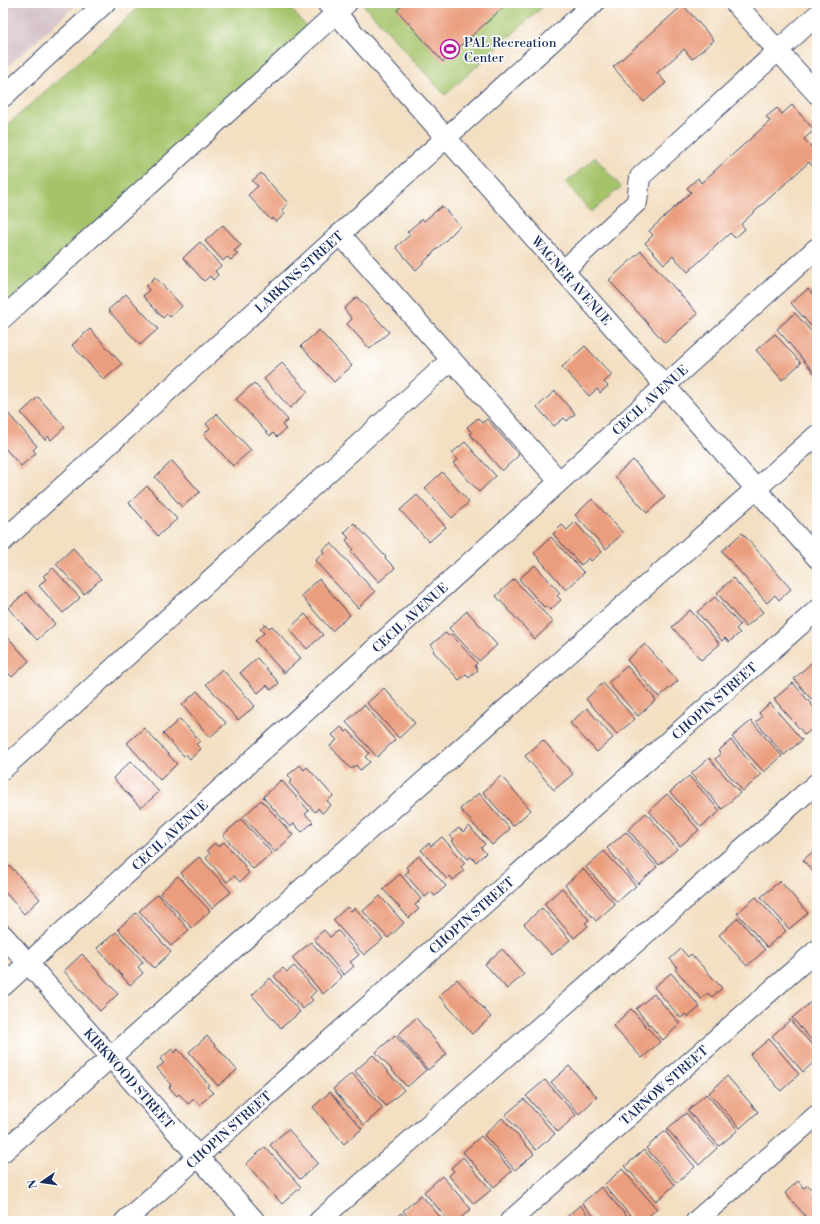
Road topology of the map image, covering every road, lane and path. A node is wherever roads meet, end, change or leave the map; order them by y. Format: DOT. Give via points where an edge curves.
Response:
graph roads {
  1 [pos="105,3"];
  2 [pos="594,3"];
  3 [pos="735,3"];
  4 [pos="336,6"];
  5 [pos="817,15"];
  6 [pos="778,51"];
  7 [pos="817,94"];
  8 [pos="3,97"];
  9 [pos="445,138"];
  10 [pos="340,234"];
  11 [pos="817,248"];
  12 [pos="563,271"];
  13 [pos="3,318"];
  14 [pos="451,360"];
  15 [pos="664,385"];
  16 [pos="817,435"];
  17 [pos="560,481"];
  18 [pos="755,489"];
  19 [pos="3,541"];
  20 [pos="817,558"];
  21 [pos="817,610"];
  22 [pos="3,769"];
  23 [pos="817,783"];
  24 [pos="3,935"];
  25 [pos="817,950"];
  26 [pos="28,964"];
  27 [pos="3,986"];
  28 [pos="111,1057"];
  29 [pos="817,1115"];
  30 [pos="3,1152"];
  31 [pos="198,1156"];
  32 [pos="125,1221"];
  33 [pos="255,1221"];
  34 [pos="319,1221"];
  35 [pos="510,1221"];
  36 [pos="696,1221"];
  1 -- 8 [label="street"];
  2 -- 9 [label="street, LARKINS STREET"];
  3 -- 6 [label="street"];
  4 -- 9 [label="street, WAGNER AVENUE"];
  4 -- 13 [label="street"];
  5 -- 6 [label="street"];
  6 -- 7 [label="street"];
  6 -- 12 [label="street" via="640,177 637,202"];
  9 -- 10 [label="street, LARKINS STREET"];
  9 -- 12 [label="street, WAGNER AVENUE"];
  10 -- 14 [label="street"];
  10 -- 19 [label="street, LARKINS STREET"];
  11 -- 15 [label="street, CECIL AVENUE"];
  12 -- 15 [label="street, WAGNER AVENUE"];
  14 -- 17 [label="street"];
  14 -- 22 [label="street"];
  15 -- 17 [label="street, CECIL AVENUE"];
  15 -- 18 [label="street, WAGNER AVENUE"];
  16 -- 18 [label="street"];
  17 -- 26 [label="street, CECIL AVENUE"];
  18 -- 20 [label="street, WAGNER AVENUE"];
  18 -- 28 [label="street"];
  21 -- 31 [label="street, CHOPIN STREET"];
  23 -- 34 [label="street"];
  24 -- 26 [label="street, KIRKWOOD STREET"];
  25 -- 35 [label="street, TARNOW STREET"];
  26 -- 27 [label="street, CECIL AVENUE"];
  26 -- 28 [label="street, KIRKWOOD STREET"];
  28 -- 30 [label="street"];
  28 -- 31 [label="street, KIRKWOOD STREET"];
  29 -- 36 [label="street"];
  31 -- 32 [label="street, CHOPIN STREET"];
  31 -- 33 [label="street, KIRKWOOD STREET"];
}
